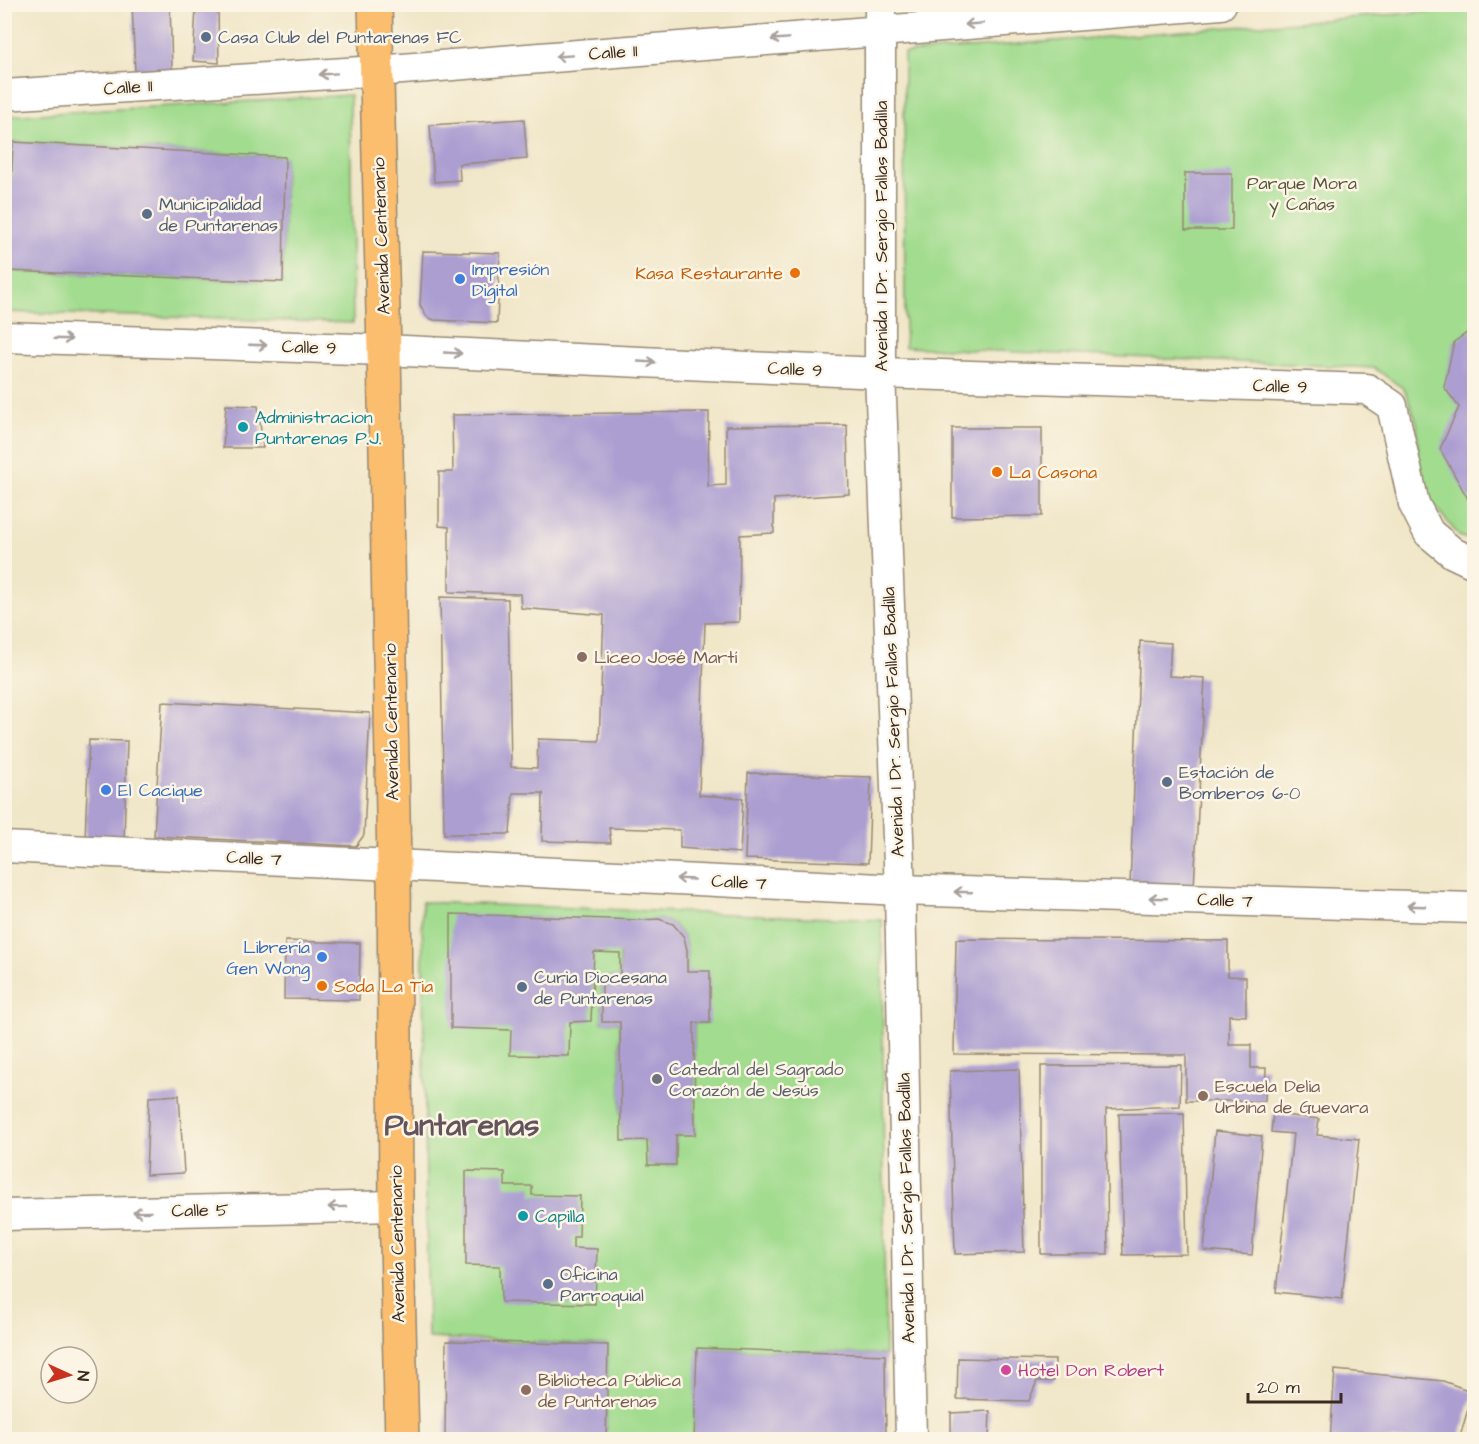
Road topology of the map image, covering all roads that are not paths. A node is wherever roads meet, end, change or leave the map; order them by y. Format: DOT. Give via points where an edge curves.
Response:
graph roads {
  1 [pos="375,4"];
  2 [pos="1221,4"];
  3 [pos="881,18"];
  4 [pos="377,71"];
  5 [pos="4,95"];
  6 [pos="4,337"];
  7 [pos="384,350"];
  8 [pos="880,373"];
  9 [pos="1474,563"];
  10 [pos="4,848"];
  11 [pos="394,865"];
  12 [pos="900,890"];
  13 [pos="1474,908"];
  14 [pos="396,1206"];
  15 [pos="4,1215"];
  16 [pos="402,1440"];
  17 [pos="911,1440"];
  1 -- 4 [label="main road, Avenida Centenario"];
  2 -- 3 [label="street, Calle 11, one-way"];
  3 -- 4 [label="street, Calle 11, one-way"];
  3 -- 8 [label="street, Avenida 1 Dr. Sergio Fallas Badilla"];
  4 -- 5 [label="street, Calle 11, one-way"];
  4 -- 7 [label="main road, Avenida Centenario"];
  6 -- 7 [label="street, Calle 9, one-way"];
  7 -- 8 [label="street, Calle 9, one-way"];
  7 -- 11 [label="main road, Avenida Centenario"];
  8 -- 9 [label="street, Calle 9" via="1367,389 1392,406 1414,504 1429,532 1453,553"];
  8 -- 12 [label="street, Avenida 1 Dr. Sergio Fallas Badilla"];
  10 -- 11 [label="street, Calle 7"];
  12 -- 11 [label="street, Calle 7, one-way"];
  11 -- 14 [label="main road, Avenida Centenario"];
  13 -- 12 [label="street, Calle 7, one-way"];
  12 -- 17 [label="street, Avenida 1 Dr. Sergio Fallas Badilla"];
  14 -- 15 [label="street, Calle 5, one-way"];
  14 -- 16 [label="main road, Avenida Centenario"];
}
